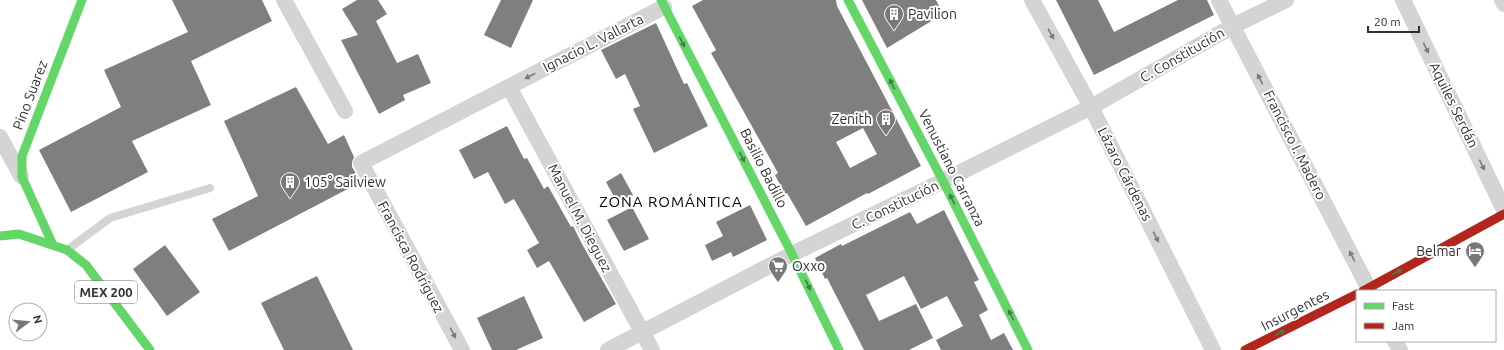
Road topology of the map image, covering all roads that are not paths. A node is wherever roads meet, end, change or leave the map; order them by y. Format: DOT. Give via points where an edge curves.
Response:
graph roads {
  1 [pos="82,0"];
  2 [pos="284,0"];
  3 [pos="848,0"];
  4 [pos="1032,0"];
  5 [pos="1219,0"];
  6 [pos="1286,0"];
  7 [pos="1403,0"];
  8 [pos="1502,0"];
  9 [pos="666,3"];
  10 [pos="1504,4"];
  11 [pos="1233,26"];
  12 [pos="508,87"];
  13 [pos="1091,107"];
  14 [pos="344,111"];
  15 [pos="0,137"];
  16 [pos="361,163"];
  17 [pos="22,178"];
  18 [pos="944,181"];
  19 [pos="210,188"];
  20 [pos="1504,210"];
  21 [pos="1504,214"];
  22 [pos="0,236"];
  23 [pos="53,245"];
  24 [pos="67,250"];
  25 [pos="792,254"];
  26 [pos="1365,290"];
  27 [pos="1367,290"];
  28 [pos="1356,295"];
  29 [pos="642,333"];
  30 [pos="150,350"];
  31 [pos="462,350"];
  32 [pos="608,350"];
  33 [pos="652,350"];
  34 [pos="839,350"];
  35 [pos="1028,350"];
  36 [pos="1213,350"];
  37 [pos="1245,350"];
  1 -- 17 [label="main road, Pino Suarez" via="22,156"];
  2 -- 14 [label="street"];
  18 -- 3 [label="main road, Venustiano Carranza, one-way"];
  4 -- 13 [label="street, Lázaro Cárdenas, one-way"];
  5 -- 11 [label="street, Francisco I. Madero"];
  6 -- 11 [label="street, C. Constitución"];
  7 -- 20 [label="street, Aquiles Serdán, one-way"];
  8 -- 10 [label="street"];
  9 -- 12 [label="street, Ignacio L. Vallarta, one-way"];
  9 -- 25 [label="main road, Basilio Badillo, one-way"];
  11 -- 13 [label="street, C. Constitución"];
  26 -- 11 [label="street, Francisco I. Madero, one-way"];
  12 -- 16 [label="street, Ignacio L. Vallarta"];
  12 -- 29 [label="street, Manuel M. Dieguez"];
  13 -- 18 [label="street, C. Constitución"];
  13 -- 36 [label="street, Lázaro Cárdenas, one-way"];
  15 -- 17 [label="street"];
  16 -- 31 [label="street, Francisca Rodríguez, one-way"];
  17 -- 23 [label="main road, Pino Suarez"];
  18 -- 25 [label="street, C. Constitución"];
  35 -- 18 [label="main road, Venustiano Carranza, one-way"];
  19 -- 24 [label="lane" via="110,218"];
  27 -- 21 [label="main road, Insurgentes, one-way"];
  22 -- 23 [label="main road, MEX 200" via="19,234"];
  23 -- 24 [label="main road, MEX 200"];
  24 -- 30 [label="main road, MEX 200" via="86,265"];
  25 -- 29 [label="street, C. Constitución"];
  25 -- 34 [label="main road, Basilio Badillo, one-way"];
  37 -- 28 [label="main road, Insurgentes, one-way"];
  29 -- 32 [label="street, C. Constitución"];
  29 -- 33 [label="street, Manuel M. Dieguez"];
}
